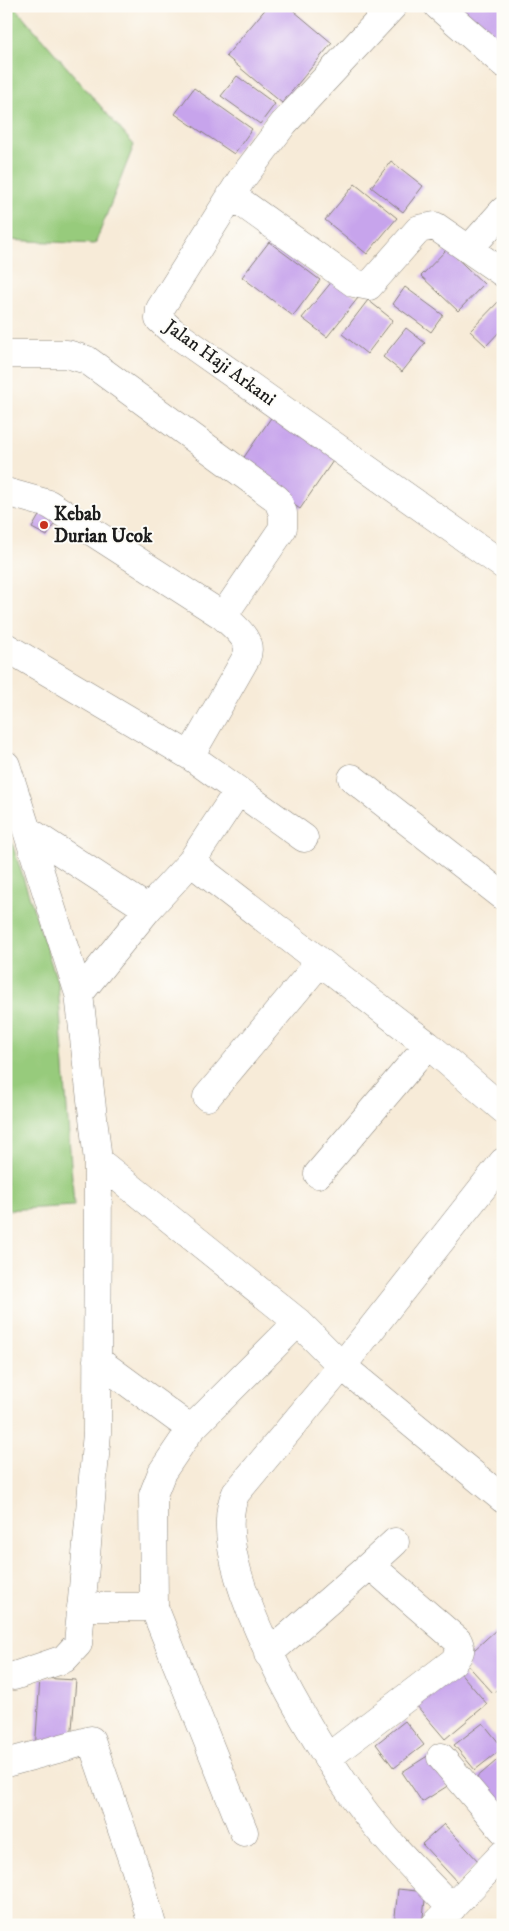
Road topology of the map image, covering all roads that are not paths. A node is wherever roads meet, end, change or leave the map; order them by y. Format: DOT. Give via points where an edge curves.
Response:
graph roads {
  1 [pos="393,6"];
  2 [pos="438,6"];
  3 [pos="503,63"];
  4 [pos="231,195"];
  5 [pos="503,211"];
  6 [pos="468,249"];
  7 [pos="503,273"];
  8 [pos="6,354"];
  9 [pos="6,492"];
  10 [pos="503,565"];
  11 [pos="223,616"];
  12 [pos="6,646"];
  13 [pos="190,756"];
  14 [pos="6,764"];
  15 [pos="352,778"];
  16 [pos="238,791"];
  17 [pos="27,830"];
  18 [pos="304,838"];
  19 [pos="192,862"];
  20 [pos="503,896"];
  21 [pos="148,909"];
  22 [pos="320,962"];
  23 [pos="79,994"];
  24 [pos="428,1045"];
  25 [pos="207,1097"];
  26 [pos="503,1109"];
  27 [pos="98,1161"];
  28 [pos="503,1162"];
  29 [pos="318,1174"];
  30 [pos="298,1322"];
  31 [pos="97,1360"];
  32 [pos="342,1366"];
  33 [pos="191,1429"];
  34 [pos="503,1498"];
  35 [pos="395,1542"];
  36 [pos="370,1565"];
  37 [pos="154,1607"];
  38 [pos="81,1608"];
  39 [pos="268,1654"];
  40 [pos="14,1676"];
  41 [pos="441,1757"];
  42 [pos="327,1758"];
  43 [pos="6,1763"];
  44 [pos="503,1830"];
  45 [pos="244,1832"];
  46 [pos="503,1854"];
  47 [pos="443,1916"];
  48 [pos="152,1925"];
  1 -- 4 [label="street, Jalan Haji Arkani" via="284,123"];
  2 -- 3 [label="street"];
  4 -- 6 [label="street" via="354,283 369,286 419,229 434,226"];
  4 -- 10 [label="street, Jalan Haji Arkani" via="160,309 159,319"];
  5 -- 6 [label="street"];
  6 -- 7 [label="street"];
  8 -- 11 [label="street" via="67,354 87,360 277,499 283,513 282,528"];
  9 -- 11 [label="street" via="49,504"];
  11 -- 13 [label="street" via="246,638 249,652"];
  12 -- 13 [label="street"];
  13 -- 16 [label="street"];
  14 -- 17 [label="street"];
  15 -- 20 [label="street"];
  16 -- 18 [label="street"];
  16 -- 19 [label="street"];
  17 -- 21 [label="street"];
  17 -- 23 [label="street"];
  19 -- 21 [label="street"];
  19 -- 22 [label="street"];
  21 -- 23 [label="street"];
  22 -- 24 [label="street"];
  22 -- 25 [label="street"];
  23 -- 27 [label="street"];
  24 -- 26 [label="street"];
  24 -- 29 [label="street"];
  27 -- 30 [label="street"];
  27 -- 31 [label="street"];
  28 -- 32 [label="street"];
  30 -- 32 [label="street"];
  30 -- 33 [label="street"];
  31 -- 33 [label="street"];
  31 -- 38 [label="street" via="98,1433"];
  32 -- 34 [label="street"];
  32 -- 39 [label="street" via="230,1504 230,1538 236,1563"];
  33 -- 37 [label="street" via="162,1472 153,1495"];
  35 -- 36 [label="street"];
  36 -- 39 [label="street"];
  36 -- 42 [label="street" via="458,1641 462,1648 453,1662"];
  37 -- 38 [label="street"];
  37 -- 45 [label="street"];
  38 -- 40 [label="street" via="78,1644 71,1653 64,1659"];
  39 -- 42 [label="street"];
  41 -- 44 [label="street"];
  42 -- 47 [label="street"];
  43 -- 48 [label="street" via="91,1740"];
  46 -- 47 [label="street"];
}
